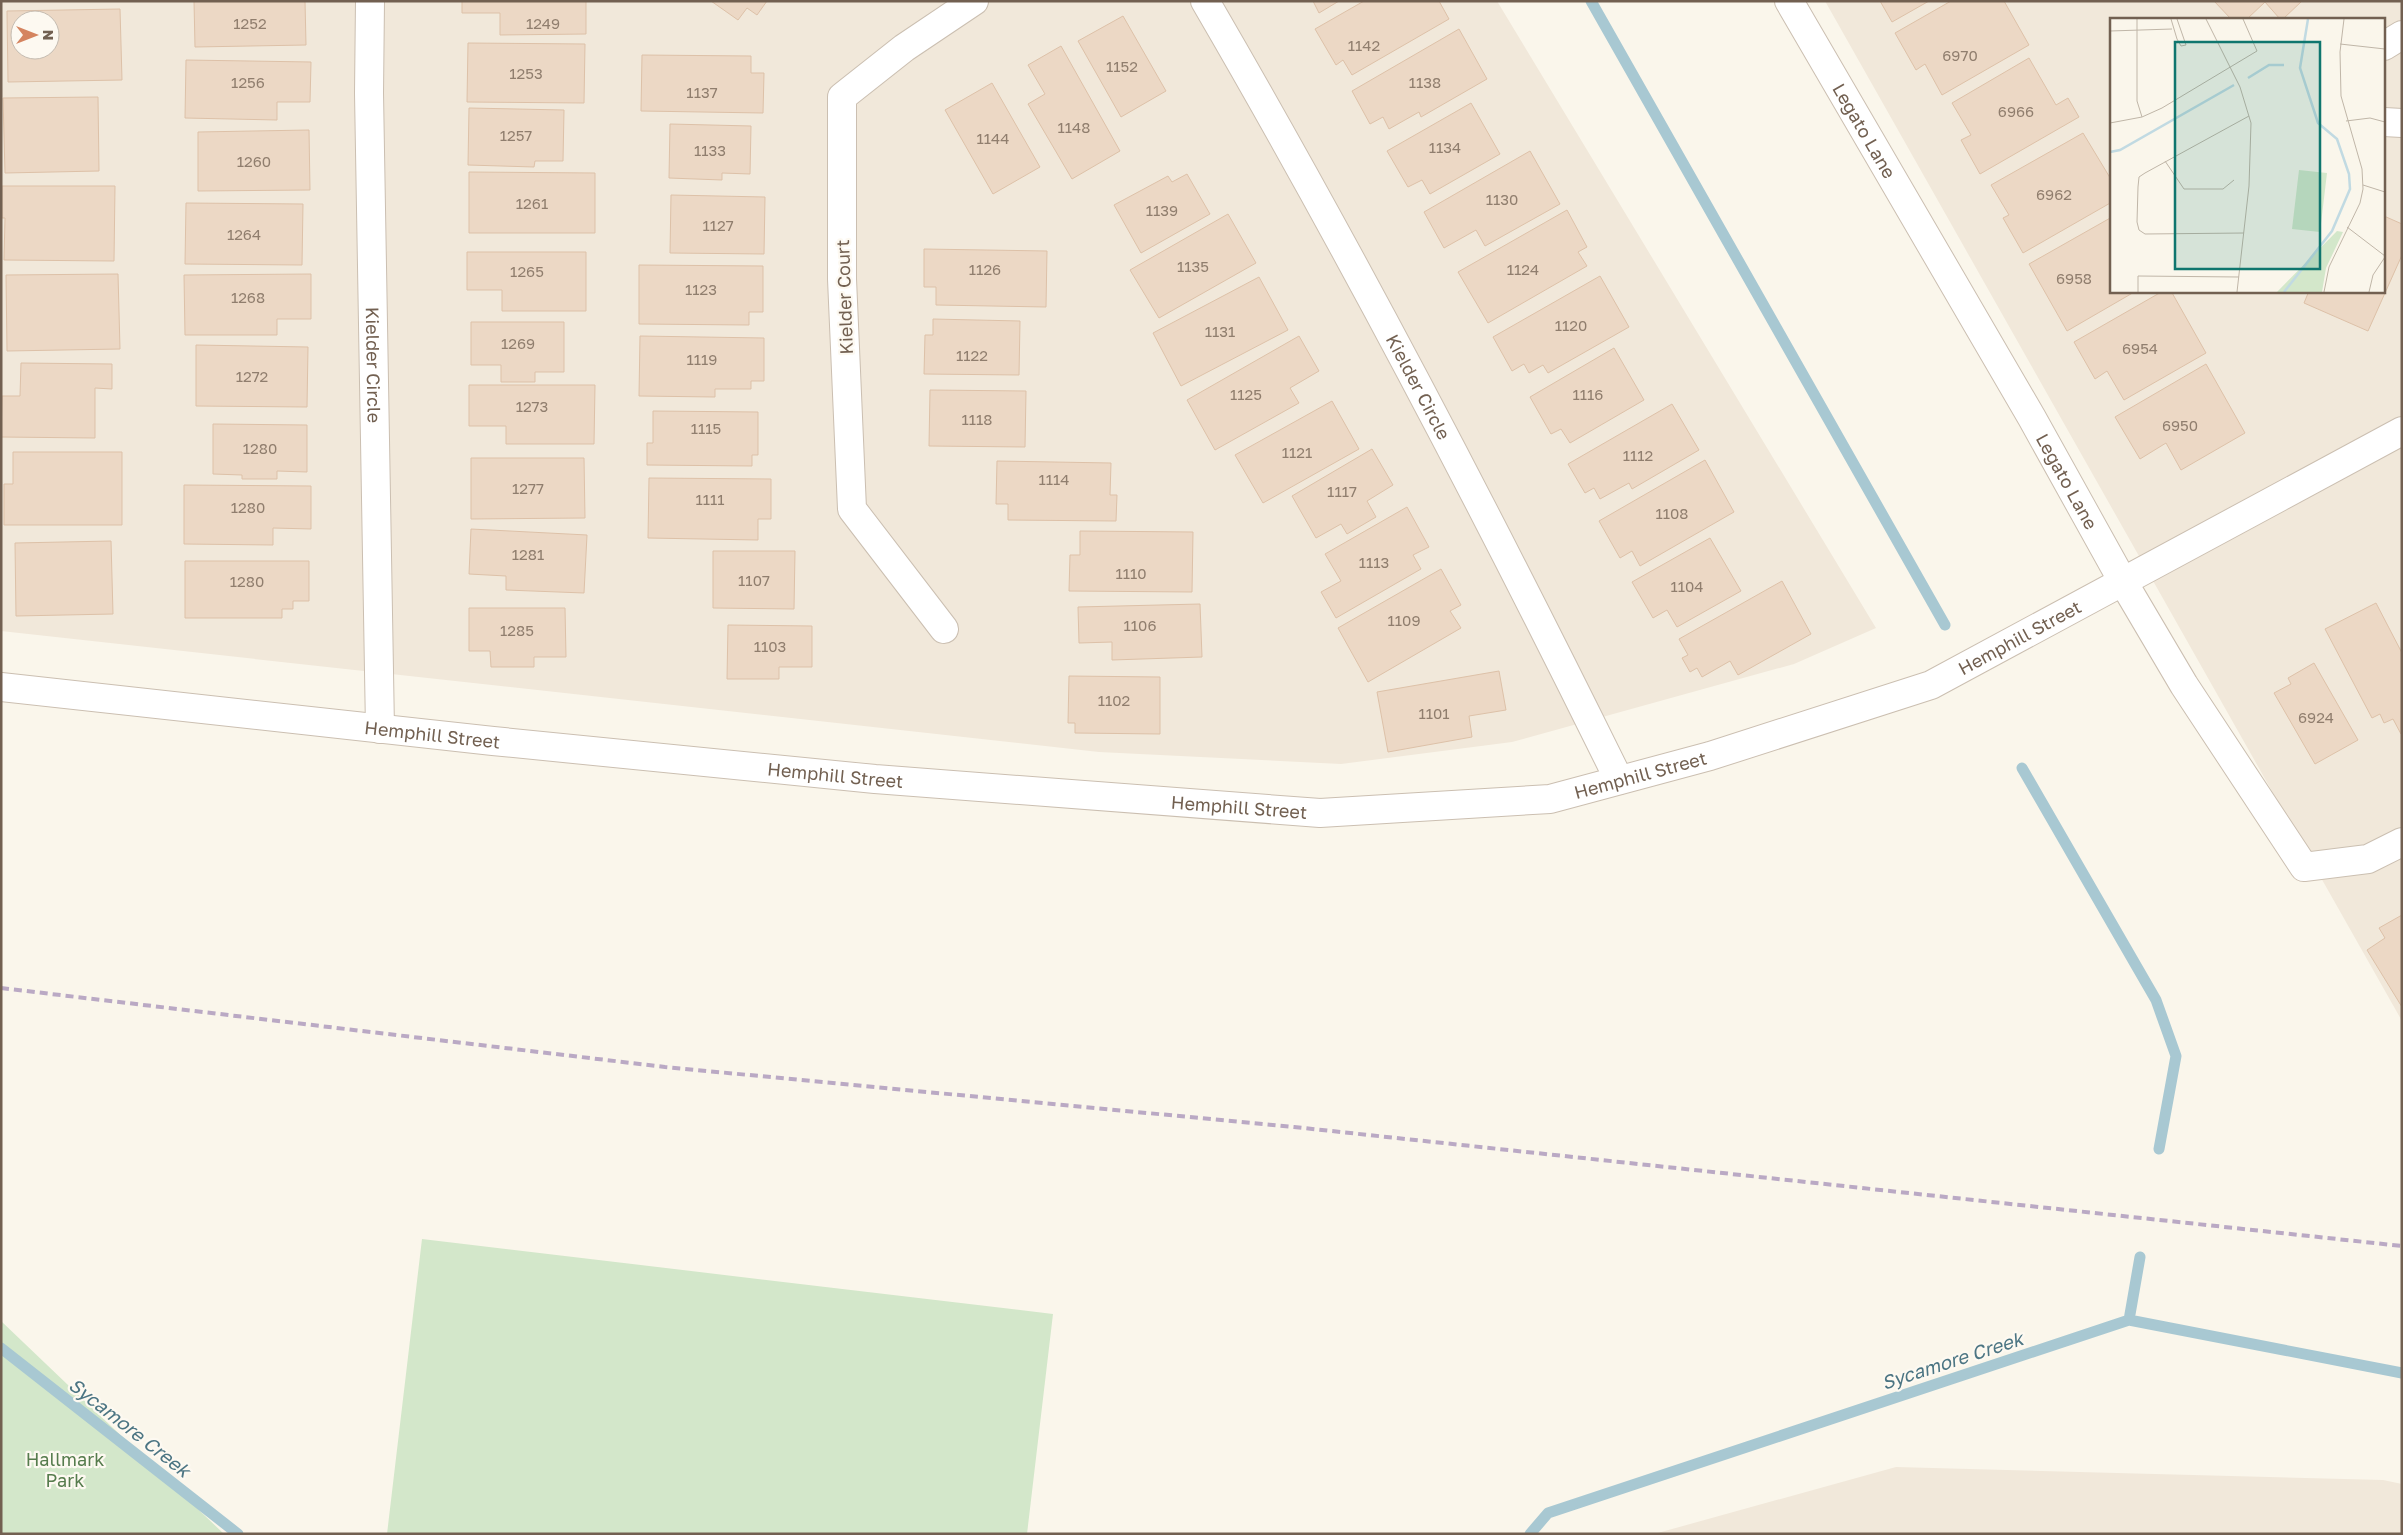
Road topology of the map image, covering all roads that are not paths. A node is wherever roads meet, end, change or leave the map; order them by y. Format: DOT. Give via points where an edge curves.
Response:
graph roads {
  1 [pos="370,1"];
  2 [pos="974,1"];
  3 [pos="1205,1"];
  4 [pos="1789,1"];
  5 [pos="2402,35"];
  6 [pos="2386,45"];
  7 [pos="2386,122"];
  8 [pos="2402,123"];
  9 [pos="2402,432"];
  10 [pos="2122,580"];
  11 [pos="944,629"];
  12 [pos="1,687"];
  13 [pos="380,729"];
  14 [pos="1620,780"];
  15 [pos="2402,842"];
  1 -- 13 [label="street, Kielder Circle"];
  2 -- 11 [label="street, Kielder Court" via="904,48 842,97 842,279 852,509"];
  3 -- 14 [label="street, Kielder Circle" via="1456,454"];
  4 -- 10 [label="street, Legato Lane" via="2032,418"];
  5 -- 6 [label="street"];
  7 -- 8 [label="street"];
  9 -- 10 [label="street, Hemphill Street"];
  10 -- 14 [label="street, Hemphill Street" via="1930,685 1710,756"];
  10 -- 15 [label="street, Legato Lane" via="2184,685 2304,866 2368,859"];
  12 -- 13 [label="street, Hemphill Street"];
  13 -- 14 [label="street, Hemphill Street" via="875,779 1320,813 1550,799"];
}
